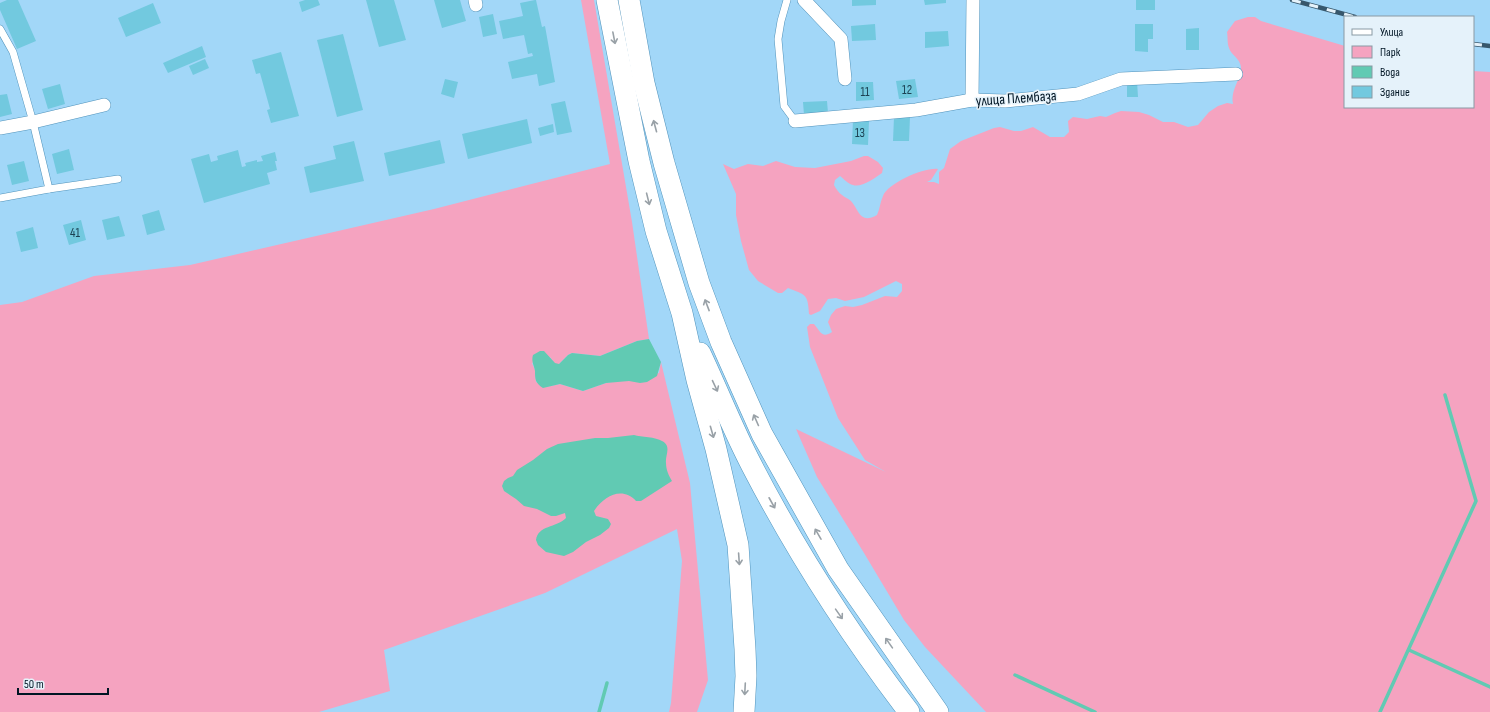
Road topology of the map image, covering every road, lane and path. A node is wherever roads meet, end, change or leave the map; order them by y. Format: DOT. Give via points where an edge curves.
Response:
graph roads {
  1 [pos="607,0"];
  2 [pos="629,0"];
  3 [pos="787,0"];
  4 [pos="804,0"];
  5 [pos="973,0"];
  6 [pos="0,29"];
  7 [pos="1236,74"];
  8 [pos="845,79"];
  9 [pos="972,100"];
  10 [pos="104,104"];
  11 [pos="795,121"];
  12 [pos="33,122"];
  13 [pos="0,128"];
  14 [pos="118,179"];
  15 [pos="49,189"];
  16 [pos="0,198"];
  17 [pos="682,313"];
  18 [pos="911,675"];
  19 [pos="744,712"];
  20 [pos="909,712"];
  21 [pos="938,712"];
  22 [pos="947,712"];
  1 -- 17 [label="main road, one-way" via="644,182 656,231"];
  18 -- 2 [label="main road, one-way" via="838,569 798,500 762,434 721,342 699,282 669,178 644,83"];
  3 -- 11 [label="lane" via="778,39 784,106"];
  4 -- 8 [label="street" via="841,39"];
  5 -- 9 [label="street"];
  6 -- 12 [label="lane" via="13,52"];
  7 -- 9 [label="street, улица Плембаза" via="1121,79 1078,94 1005,101"];
  9 -- 11 [label="street, улица Плембаза" via="916,110"];
  10 -- 12 [label="street"];
  12 -- 13 [label="street"];
  12 -- 15 [label="lane"];
  14 -- 15 [label="lane"];
  15 -- 16 [label="lane"];
  17 -- 19 [label="main road, one-way" via="738,545 745,648"];
  17 -- 20 [label="main road, one-way" via="752,465 798,551 836,610"];
  18 -- 21 [label="main road"];
  18 -- 22 [label="main road"];
}
